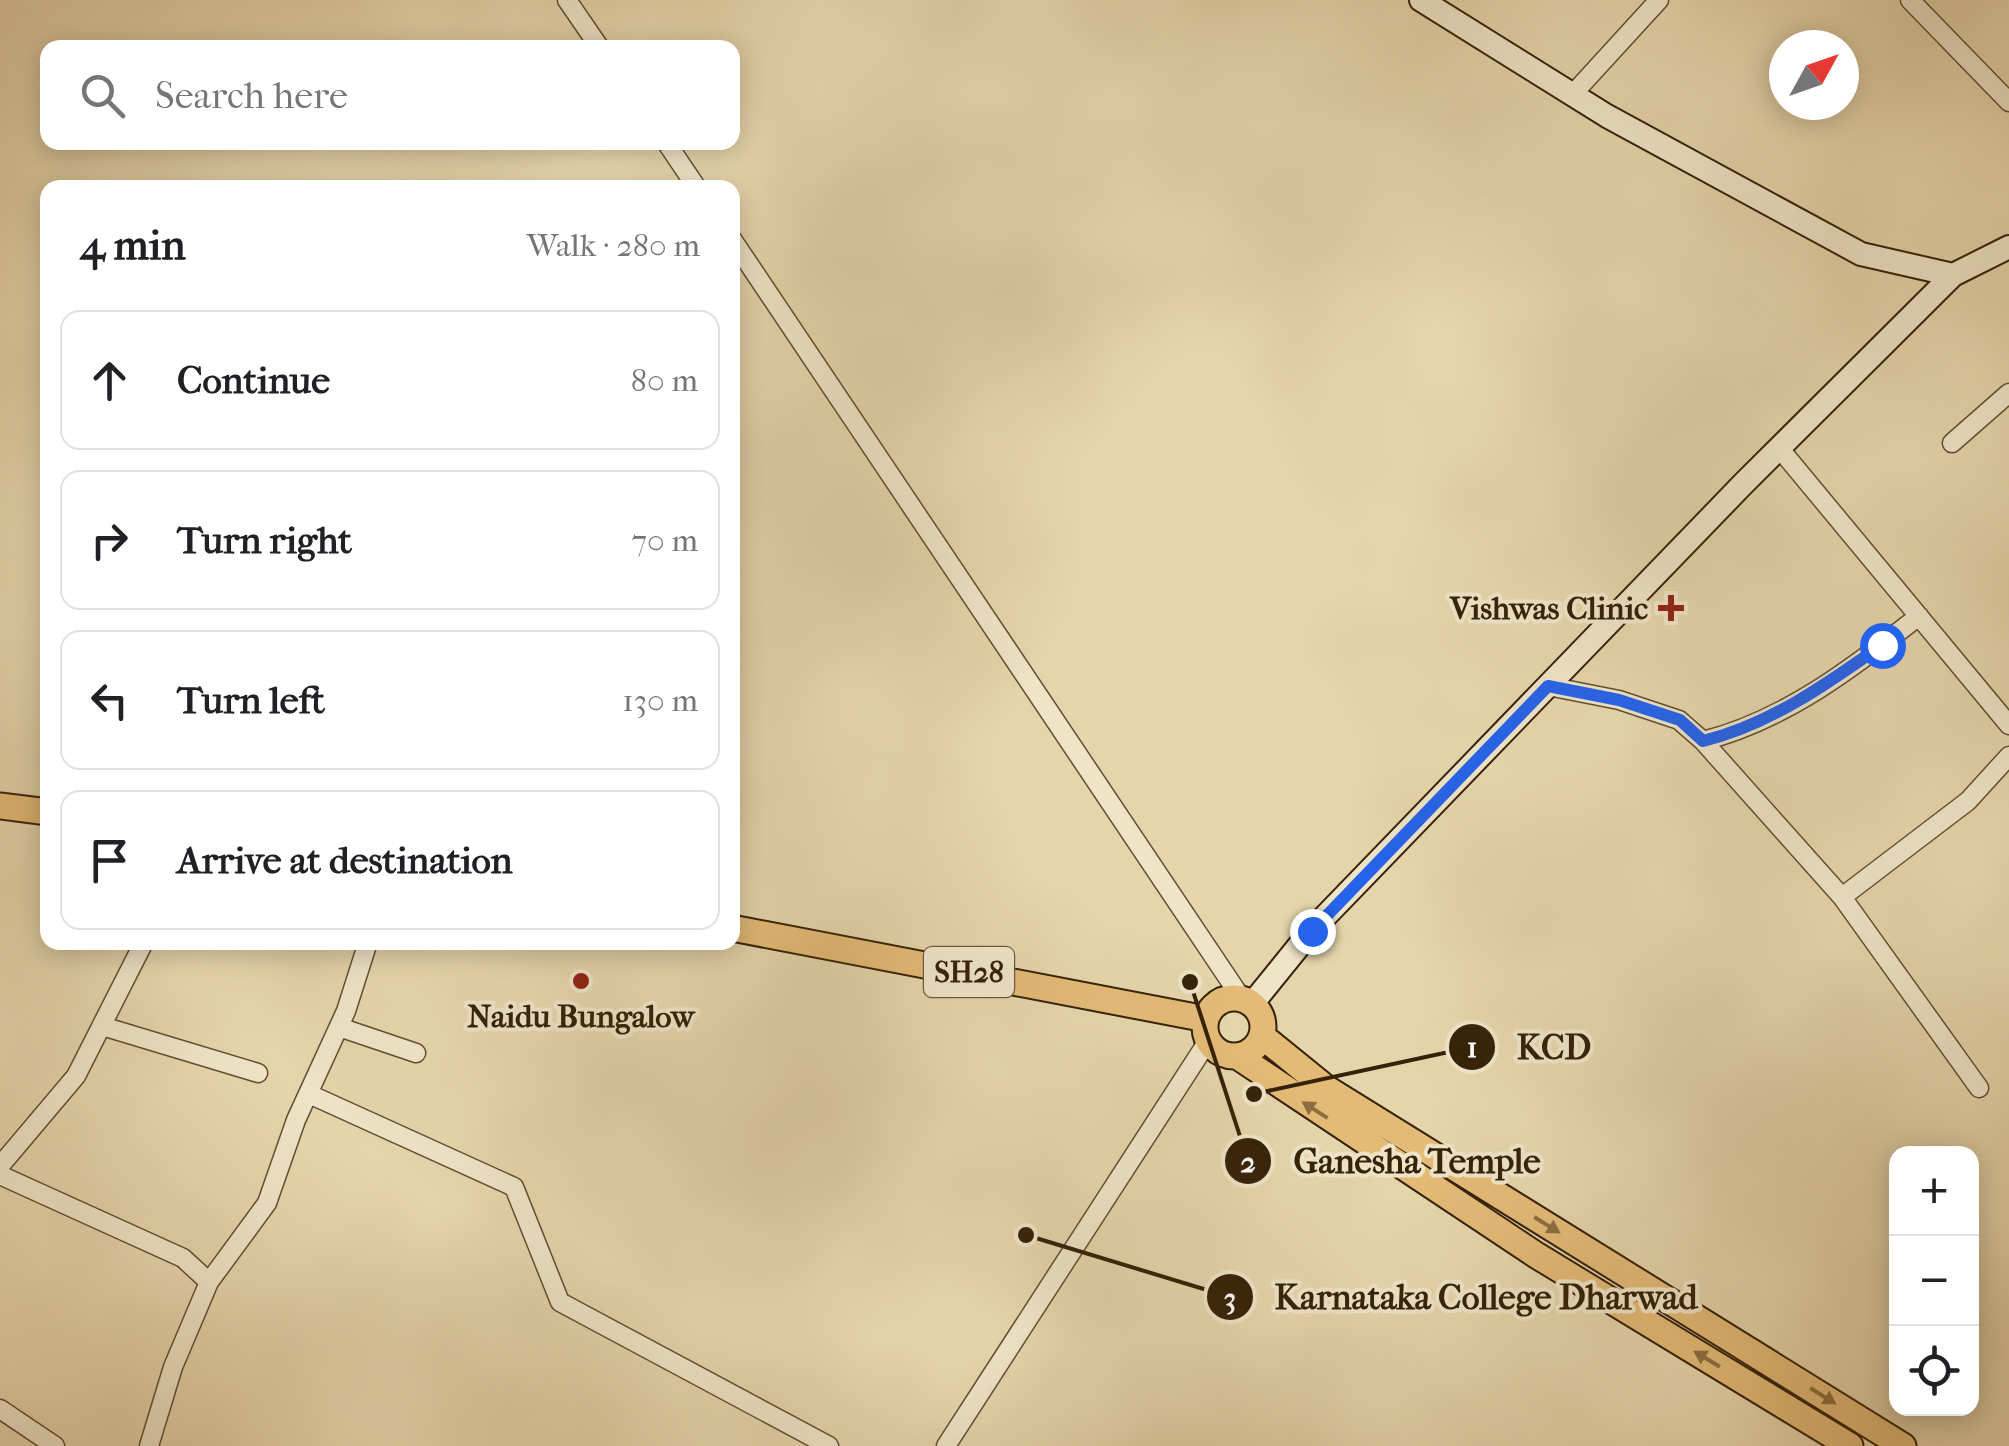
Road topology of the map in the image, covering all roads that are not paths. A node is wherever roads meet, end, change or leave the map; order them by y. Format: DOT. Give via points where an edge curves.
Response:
graph roads {
  1 [pos="566,0"];
  2 [pos="1421,0"];
  3 [pos="1659,0"];
  4 [pos="1910,0"];
  5 [pos="594,40"];
  6 [pos="1572,96"];
  7 [pos="2009,102"];
  8 [pos="671,150"];
  9 [pos="692,180"];
  10 [pos="2009,247"];
  11 [pos="740,251"];
  12 [pos="1953,275"];
  13 [pos="2009,393"];
  14 [pos="1952,444"];
  15 [pos="1780,449"];
  16 [pos="1919,616"];
  17 [pos="1548,686"];
  18 [pos="2009,725"];
  19 [pos="1703,741"];
  20 [pos="2009,756"];
  21 [pos="0,806"];
  22 [pos="40,811"];
  23 [pos="1842,896"];
  24 [pos="740,930"];
  25 [pos="140,950"];
  26 [pos="365,950"];
  27 [pos="1247,1002"];
  28 [pos="102,1026"];
  29 [pos="339,1027"];
  30 [pos="1207,1030"];
  31 [pos="1262,1036"];
  32 [pos="416,1053"];
  33 [pos="1237,1056"];
  34 [pos="258,1073"];
  35 [pos="1979,1088"];
  36 [pos="309,1094"];
  37 [pos="0,1166"];
  38 [pos="0,1175"];
  39 [pos="209,1282"];
  40 [pos="0,1409"];
  41 [pos="55,1446"];
  42 [pos="149,1446"];
  43 [pos="829,1446"];
  44 [pos="946,1446"];
  45 [pos="1850,1446"];
  46 [pos="1903,1446"];
  1 -- 5 [label="street"];
  2 -- 6 [label="street"];
  3 -- 6 [label="street"];
  4 -- 7 [label="street"];
  6 -- 12 [label="street" via="1861,254"];
  8 -- 9 [label="street"];
  10 -- 12 [label="street"];
  11 -- 27 [label="street"];
  12 -- 15 [label="street"];
  13 -- 14 [label="street"];
  15 -- 16 [label="street"];
  15 -- 17 [label="street"];
  16 -- 18 [label="street"];
  16 -- 19 [label="street" via="1816,692"];
  17 -- 19 [label="street" via="1680,720"];
  17 -- 27 [label="street"];
  19 -- 23 [label="street"];
  20 -- 23 [label="street" via="1968,800"];
  21 -- 22 [label="main road"];
  23 -- 35 [label="street"];
  24 -- 30 [label="main road, SH28"];
  25 -- 28 [label="street"];
  26 -- 29 [label="street"];
  27 -- 30 [label="main road" via="1220,1001"];
  27 -- 31 [label="main road" via="1260,1013"];
  28 -- 34 [label="street"];
  28 -- 37 [label="street" via="76,1076"];
  29 -- 32 [label="street"];
  29 -- 36 [label="street"];
  30 -- 33 [label="main road" via="1215,1050"];
  30 -- 44 [label="street"];
  31 -- 33 [label="main road"];
  31 -- 46 [label="main road, one-way" via="1326,1088"];
  45 -- 33 [label="main road, one-way" via="1536,1255"];
  36 -- 39 [label="street" via="267,1203"];
  36 -- 43 [label="street" via="514,1187 560,1302"];
  38 -- 39 [label="street" via="183,1258"];
  39 -- 42 [label="street"];
  40 -- 41 [label="street"];
}
